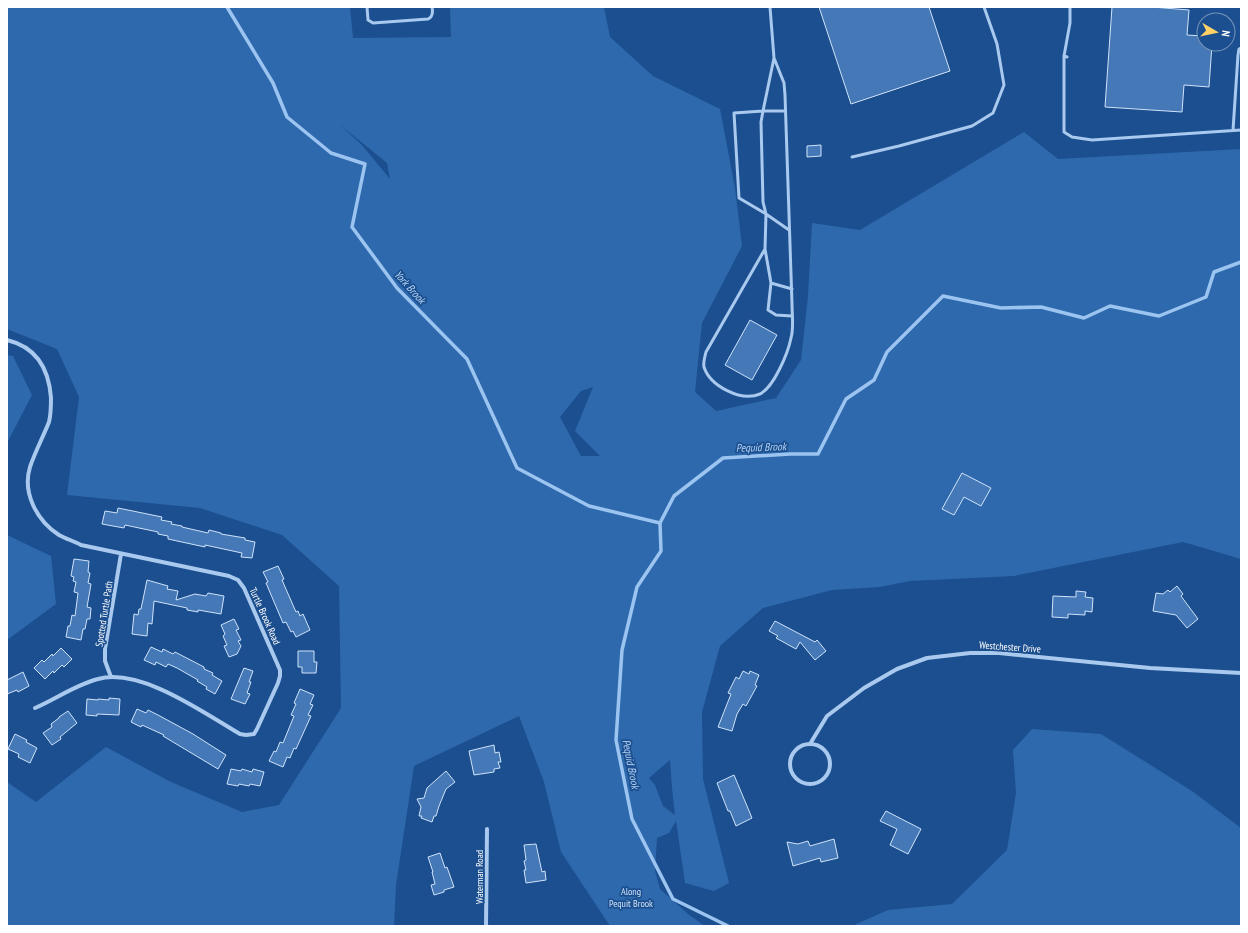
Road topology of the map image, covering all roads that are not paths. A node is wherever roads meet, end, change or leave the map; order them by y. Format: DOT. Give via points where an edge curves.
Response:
graph roads {
  1 [pos="367,7"];
  2 [pos="432,7"];
  3 [pos="770,7"];
  4 [pos="984,7"];
  5 [pos="1070,7"];
  6 [pos="1241,48"];
  7 [pos="774,58"];
  8 [pos="763,111"];
  9 [pos="785,111"];
  10 [pos="1233,130"];
  11 [pos="1241,130"];
  12 [pos="852,157"];
  13 [pos="766,214"];
  14 [pos="789,230"];
  15 [pos="765,249"];
  16 [pos="771,283"];
  17 [pos="792,289"];
  18 [pos="792,316"];
  19 [pos="7,340"];
  20 [pos="122,554"];
  21 [pos="1241,674"];
  22 [pos="111,677"];
  23 [pos="35,708"];
  24 [pos="810,744"];
  25 [pos="487,829"];
  26 [pos="486,926"];
  1 -- 2 [label="lane" via="368,20 373,23 428,19 432,15"];
  3 -- 7 [label="lane"];
  4 -- 12 [label="lane" via="997,44 1004,85 994,113 972,126"];
  5 -- 10 [label="lane" via="1064,132 1072,137 1092,140"];
  6 -- 10 [label="lane" via="1238,55"];
  7 -- 8 [label="lane"];
  7 -- 9 [label="lane" via="784,83"];
  8 -- 9 [label="lane"];
  8 -- 13 [label="lane" via="763,202"];
  8 -- 13 [label="lane" via="734,113 739,198"];
  9 -- 14 [label="lane"];
  10 -- 11 [label="lane"];
  13 -- 14 [label="lane"];
  13 -- 15 [label="lane"];
  14 -- 17 [label="lane"];
  15 -- 16 [label="lane"];
  15 -- 18 [label="lane" via="706,352 704,366 711,380 724,389 743,396 760,394 772,382 784,361 792,337"];
  16 -- 17 [label="lane"];
  16 -- 18 [label="lane" via="768,310 776,315"];
  17 -- 18 [label="lane"];
  19 -- 20 [label="street, Turtle Brook Road" via="17,342 42,364 51,391 49,421 30,468 28,480 32,504 38,516 59,534 81,545"];
  20 -- 22 [label="street, Spotted Turtle Path" via="105,649"];
  20 -- 22 [label="street, Turtle Brook Road" via="238,580 247,594 280,670 280,676 257,729 254,734 246,735 152,685 132,679"];
  21 -- 24 [label="street, Westchester Drive" via="999,653 970,653 927,658 898,669 864,688 827,716"];
  22 -- 23 [label="street, Turtle Brook Road" via="73,688"];
  24 -- 24 [label="street, Westchester Drive" via="795,751 791,765 796,778 808,784 822,780 830,769 828,755 817,745"];
  25 -- 26 [label="street, Waterman Road"];
}
